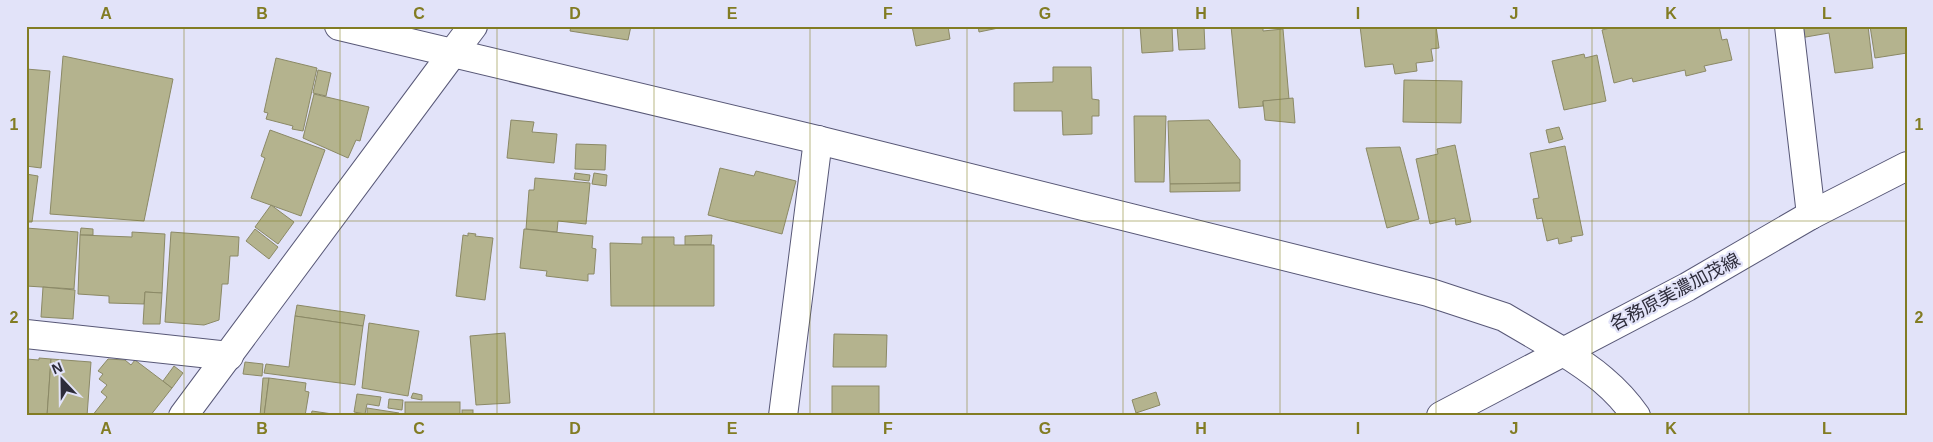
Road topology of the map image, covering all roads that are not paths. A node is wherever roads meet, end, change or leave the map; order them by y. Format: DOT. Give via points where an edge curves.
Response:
graph roads {
  1 [pos="473,26"];
  2 [pos="1788,26"];
  3 [pos="352,28"];
  4 [pos="452,54"];
  5 [pos="818,140"];
  6 [pos="1907,166"];
  7 [pos="1811,215"];
  8 [pos="26,334"];
  9 [pos="1562,351"];
  10 [pos="229,356"];
  11 [pos="183,416"];
  12 [pos="783,416"];
  13 [pos="1441,416"];
  14 [pos="1636,416"];
  1 -- 4 [label="street"];
  2 -- 7 [label="street"];
  3 -- 4 [label="street"];
  4 -- 5 [label="street"];
  4 -- 10 [label="street"];
  5 -- 9 [label="street" via="1428,292 1504,317"];
  5 -- 12 [label="street"];
  6 -- 7 [label="street, 各務原美濃加茂線"];
  7 -- 9 [label="street, 各務原美濃加茂線" via="1687,287"];
  8 -- 10 [label="street"];
  9 -- 13 [label="street, 各務原美濃加茂線"];
  9 -- 14 [label="street" via="1597,373 1626,401"];
  10 -- 11 [label="street"];
}
